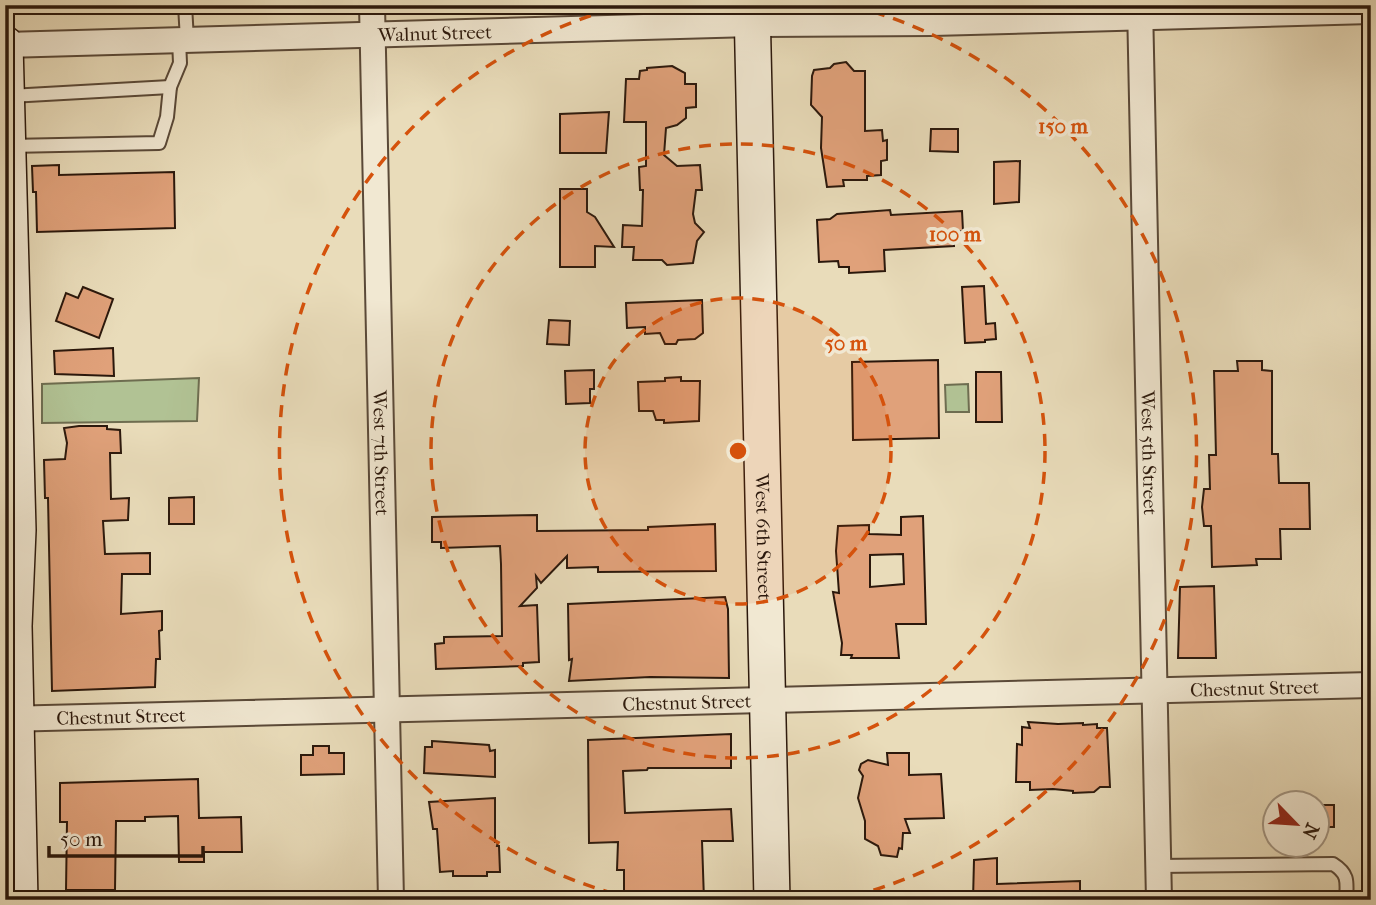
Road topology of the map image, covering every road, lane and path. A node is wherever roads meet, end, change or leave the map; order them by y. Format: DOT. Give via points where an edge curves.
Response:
graph roads {
  1 [pos="185,5"];
  2 [pos="372,5"];
  3 [pos="1371,11"];
  4 [pos="1140,12"];
  5 [pos="752,15"];
  6 [pos="372,35"];
  7 [pos="183,40"];
  8 [pos="5,44"];
  9 [pos="170,87"];
  10 [pos="6,96"];
  11 [pos="8,146"];
  12 [pos="8,259"];
  13 [pos="1371,685"];
  14 [pos="1154,690"];
  15 [pos="767,699"];
  16 [pos="386,709"];
  17 [pos="11,718"];
  18 [pos="12,864"];
  19 [pos="1158,866"];
  20 [pos="20,900"];
  21 [pos="391,900"];
  22 [pos="772,900"];
  23 [pos="1159,900"];
  24 [pos="1346,900"];
  1 -- 7 [label="lane"];
  2 -- 6 [label="street, West 7th Street"];
  3 -- 4 [label="street, Walnut Street"];
  4 -- 5 [label="street, Walnut Street"];
  4 -- 14 [label="street, West 5th Street"];
  5 -- 6 [label="street, Walnut Street"];
  5 -- 15 [label="main road, West 6th Street"];
  6 -- 7 [label="street, Walnut Street"];
  6 -- 16 [label="street, West 7th Street"];
  7 -- 8 [label="street, Walnut Street"];
  7 -- 9 [label="lane"];
  8 -- 10 [label="main road"];
  9 -- 10 [label="lane"];
  9 -- 11 [label="lane" via="159,143"];
  10 -- 11 [label="main road"];
  11 -- 12 [label="main road"];
  12 -- 17 [label="main road" via="18,530"];
  13 -- 14 [label="street, Chestnut Street"];
  14 -- 15 [label="street, Chestnut Street"];
  14 -- 19 [label="street, West 5th Street"];
  15 -- 16 [label="street, Chestnut Street"];
  15 -- 22 [label="main road, West 6th Street"];
  16 -- 17 [label="street, Chestnut Street"];
  16 -- 21 [label="street, West 7th Street"];
  17 -- 18 [label="main road"];
  18 -- 20 [label="main road"];
  19 -- 23 [label="street, West 5th Street"];
  19 -- 24 [label="lane" via="1325,862 1343,870"];
}
